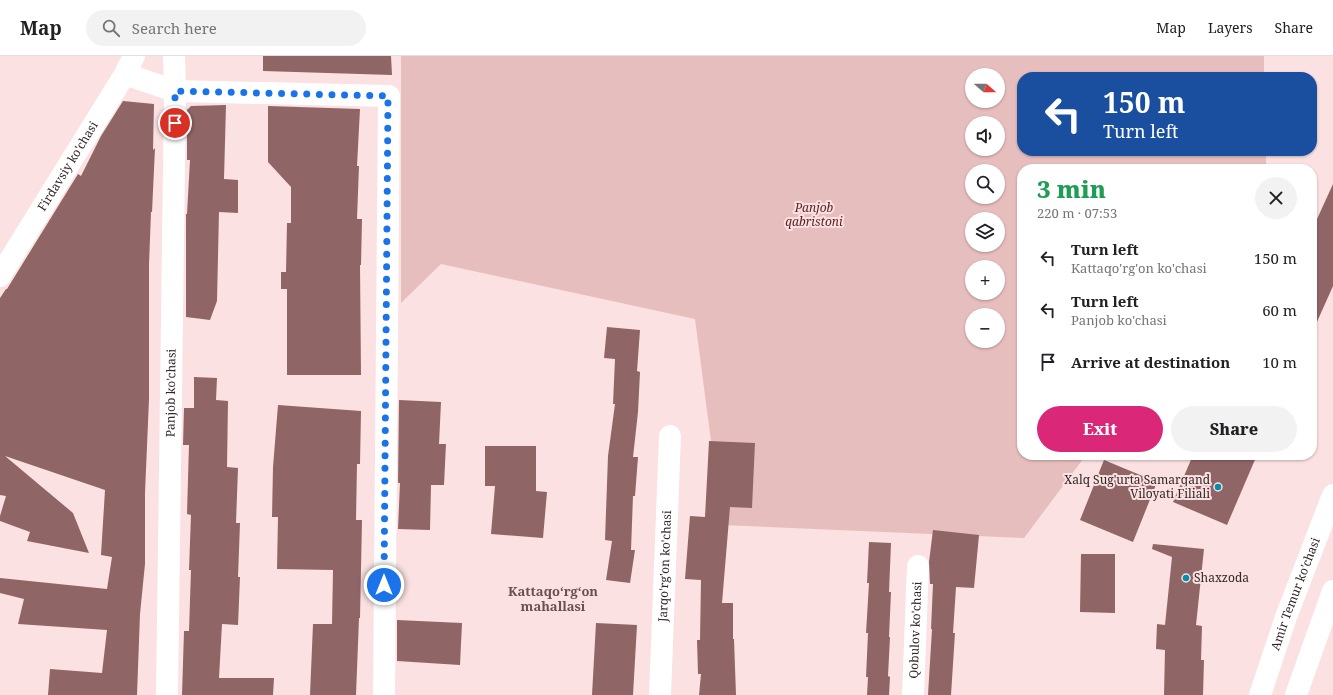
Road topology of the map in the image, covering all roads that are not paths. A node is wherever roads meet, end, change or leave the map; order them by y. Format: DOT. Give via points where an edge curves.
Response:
graph roads {
  1 [pos="174,56"];
  2 [pos="130,65"];
  3 [pos="175,91"];
  4 [pos="0,276"];
  5 [pos="670,436"];
  6 [pos="1333,495"];
  7 [pos="918,566"];
  8 [pos="1333,591"];
  9 [pos="167,695"];
  10 [pos="384,695"];
  11 [pos="660,695"];
  12 [pos="913,695"];
  13 [pos="1260,695"];
  14 [pos="1296,695"];
  1 -- 3 [label="street, Panjob ko'chasi"];
  2 -- 3 [label="street"];
  2 -- 4 [label="street, Firdavsiy ko'chasi"];
  3 -- 9 [label="street, Panjob ko'chasi"];
  3 -- 10 [label="street" via="388,96"];
  5 -- 11 [label="street, Jarqo'rg'on ko'chasi"];
  6 -- 13 [label="street, Amir Temur ko'chasi" via="1286,617"];
  7 -- 12 [label="street, Qobulov ko'chasi"];
  8 -- 14 [label="street"];
}
